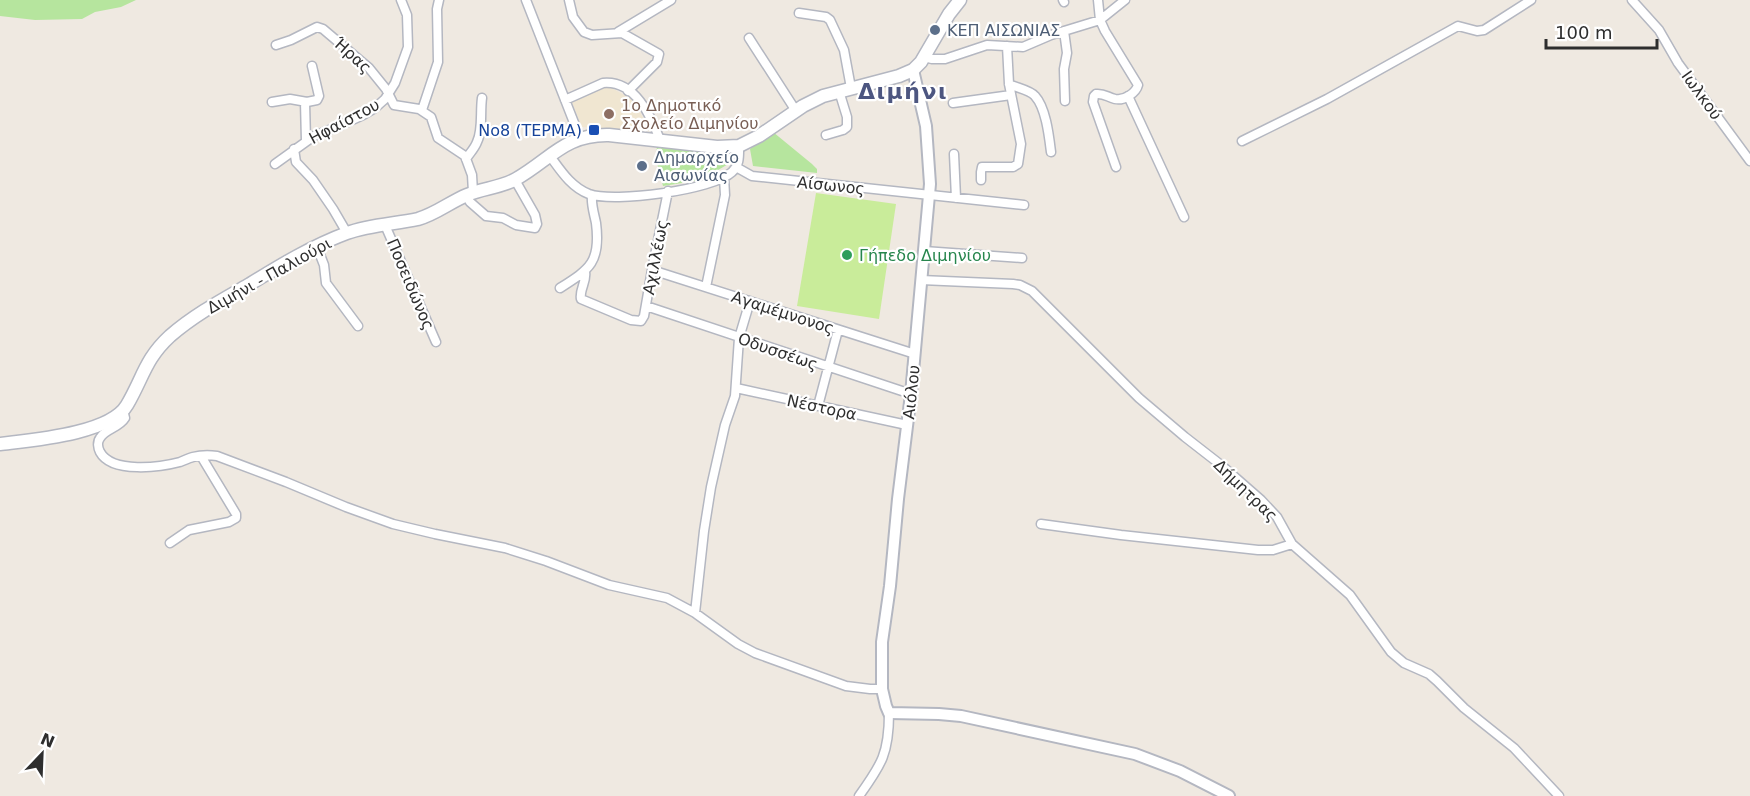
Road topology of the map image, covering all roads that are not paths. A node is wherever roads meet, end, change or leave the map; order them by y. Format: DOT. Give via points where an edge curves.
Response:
graph roads {
  1 [pos="401,0"];
  2 [pos="439,0"];
  3 [pos="526,0"];
  4 [pos="569,0"];
  5 [pos="671,0"];
  6 [pos="1098,0"];
  7 [pos="1125,0"];
  8 [pos="1531,0"];
  9 [pos="1632,0"];
  10 [pos="958,1"];
  11 [pos="799,13"];
  12 [pos="1100,20"];
  13 [pos="1064,31"];
  14 [pos="618,33"];
  15 [pos="749,38"];
  16 [pos="276,45"];
  17 [pos="1007,46"];
  18 [pos="924,57"];
  19 [pos="312,66"];
  20 [pos="913,70"];
  21 [pos="1009,84"];
  22 [pos="845,89"];
  23 [pos="628,91"];
  24 [pos="389,94"];
  25 [pos="1011,95"];
  26 [pos="1128,96"];
  27 [pos="482,98"];
  28 [pos="566,100"];
  29 [pos="1065,101"];
  30 [pos="272,102"];
  31 [pos="305,102"];
  32 [pos="953,103"];
  33 [pos="422,110"];
  34 [pos="796,111"];
  35 [pos="826,135"];
  36 [pos="580,138"];
  37 [pos="660,140"];
  38 [pos="306,141"];
  39 [pos="1242,141"];
  40 [pos="739,146"];
  41 [pos="294,149"];
  42 [pos="1051,152"];
  43 [pos="954,154"];
  44 [pos="550,156"];
  45 [pos="466,159"];
  46 [pos="1750,161"];
  47 [pos="275,164"];
  48 [pos="736,167"];
  49 [pos="1116,167"];
  50 [pos="724,177"];
  51 [pos="515,180"];
  52 [pos="981,180"];
  53 [pos="668,191"];
  54 [pos="470,194"];
  55 [pos="592,195"];
  56 [pos="929,195"];
  57 [pos="956,198"];
  58 [pos="1024,206"];
  59 [pos="1184,217"];
  60 [pos="385,225"];
  61 [pos="347,233"];
  62 [pos="317,247"];
  63 [pos="924,251"];
  64 [pos="1022,258"];
  65 [pos="652,270"];
  66 [pos="585,272"];
  67 [pos="921,280"];
  68 [pos="706,287"];
  69 [pos="560,288"];
  70 [pos="750,301"];
  71 [pos="645,306"];
  72 [pos="358,326"];
  73 [pos="838,330"];
  74 [pos="739,338"];
  75 [pos="436,342"];
  76 [pos="915,354"];
  77 [pos="828,368"];
  78 [pos="736,388"];
  79 [pos="911,394"];
  80 [pos="818,406"];
  81 [pos="123,410"];
  82 [pos="907,425"];
  83 [pos="0,444"];
  84 [pos="201,456"];
  85 [pos="1041,524"];
  86 [pos="170,543"];
  87 [pos="1292,544"];
  88 [pos="696,613"];
  89 [pos="882,688"];
  90 [pos="889,713"];
  91 [pos="859,796"];
  92 [pos="1229,796"];
  93 [pos="1559,796"];
  1 -- 24 [label="street, Ηφαίστου" via="407,15 408,47"];
  2 -- 33 [label="street" via="438,62"];
  3 -- 28 [label="street"];
  4 -- 14 [label="street" via="573,17 584,32"];
  5 -- 14 [label="street"];
  6 -- 12 [label="street"];
  7 -- 12 [label="street"];
  8 -- 39 [label="street" via="1484,30 1458,26"];
  9 -- 46 [label="street, Ιωλκού" via="1659,30 1678,63"];
  10 -- 18 [label="main road"];
  11 -- 22 [label="street" via="831,21 844,50"];
  12 -- 13 [label="street"];
  12 -- 26 [label="street" via="1137,82 1137,90"];
  13 -- 17 [label="street" via="1023,47"];
  13 -- 29 [label="street"];
  14 -- 23 [label="street" via="659,56"];
  15 -- 34 [label="street"];
  16 -- 24 [label="street, Ήρας" via="320,27 364,63"];
  17 -- 18 [label="street" via="983,45 940,60"];
  17 -- 21 [label="street"];
  18 -- 20 [label="main road"];
  19 -- 31 [label="street" via="319,96"];
  20 -- 22 [label="main road, Διμήνι - Παλιούρι"];
  20 -- 56 [label="street, Αιόλου" via="927,135"];
  21 -- 25 [label="street"];
  21 -- 42 [label="street" via="1037,98"];
  22 -- 34 [label="main road, Διμήνι - Παλιούρι"];
  22 -- 35 [label="street" via="847,127"];
  23 -- 28 [label="street" via="603,83"];
  23 -- 37 [label="street" via="643,104"];
  24 -- 33 [label="street, Ήρας" via="394,105"];
  24 -- 38 [label="street, Ηφαίστου" via="373,110"];
  25 -- 32 [label="street"];
  25 -- 52 [label="street" via="1021,144 1018,164 982,167"];
  26 -- 49 [label="street" via="1115,99 1100,93 1093,98"];
  26 -- 59 [label="street"];
  27 -- 45 [label="street" via="478,142"];
  28 -- 36 [label="street"];
  30 -- 31 [label="street"];
  31 -- 38 [label="street"];
  33 -- 45 [label="street" via="434,120 438,138"];
  34 -- 40 [label="main road, Διμήνι - Παλιούρι"];
  36 -- 37 [label="main road, Διμήνι - Παλιούρι" via="599,135"];
  36 -- 44 [label="main road, Διμήνι - Παλιούρι"];
  37 -- 40 [label="main road, Διμήνι - Παλιούρι"];
  38 -- 41 [label="street, Ηφαίστου"];
  40 -- 48 [label="street"];
  41 -- 47 [label="street, Ηφαίστου"];
  41 -- 61 [label="street" via="296,162 315,183"];
  43 -- 57 [label="street"];
  44 -- 51 [label="main road, Διμήνι - Παλιούρι"];
  44 -- 55 [label="street" via="571,183"];
  45 -- 54 [label="street" via="472,175"];
  48 -- 50 [label="street"];
  48 -- 56 [label="street, Αίσωνος" via="752,176"];
  50 -- 53 [label="street"];
  50 -- 68 [label="street" via="725,195"];
  51 -- 54 [label="main road, Διμήνι - Παλιούρι"];
  51 -- 54 [label="street" via="535,215 535,228 486,216 472,204"];
  53 -- 55 [label="street" via="616,198"];
  53 -- 65 [label="street, Αχιλλέως"];
  54 -- 60 [label="main road, Διμήνι - Παλιούρι" via="423,218"];
  55 -- 66 [label="street" via="596,251"];
  56 -- 57 [label="street, Αίσωνος"];
  56 -- 63 [label="street, Αιόλου"];
  57 -- 58 [label="street, Αίσωνος"];
  60 -- 61 [label="main road, Διμήνι - Παλιούρι"];
  60 -- 75 [label="street, Ποσειδώνος"];
  61 -- 62 [label="main road, Διμήνι - Παλιούρι"];
  62 -- 72 [label="street" via="326,283"];
  62 -- 81 [label="main road, Διμήνι - Παλιούρι" via="212,306 169,337 148,361"];
  63 -- 64 [label="street"];
  63 -- 67 [label="street, Αιόλου"];
  65 -- 68 [label="street, Αγαμέμνονος"];
  65 -- 71 [label="street, Αχιλλέως"];
  66 -- 69 [label="street"];
  66 -- 71 [label="street, Αχιλλέως" via="581,299 639,322 644,318"];
  67 -- 76 [label="street, Αιόλου"];
  67 -- 87 [label="street, Δήμητρας" via="1013,284 1032,291 1125,386 1261,500"];
  68 -- 70 [label="street, Αγαμέμνονος"];
  70 -- 73 [label="street, Αγαμέμνονος"];
  70 -- 74 [label="street"];
  71 -- 74 [label="street, Οδυσσέως"];
  73 -- 76 [label="street, Αγαμέμνονος"];
  73 -- 77 [label="street"];
  74 -- 77 [label="street, Οδυσσέως"];
  74 -- 78 [label="street"];
  76 -- 79 [label="street, Αιόλου"];
  77 -- 79 [label="street, Οδυσσέως"];
  77 -- 80 [label="street"];
  78 -- 80 [label="street, Νέστορα"];
  78 -- 88 [label="street" via="711,487"];
  79 -- 82 [label="street, Αιόλου"];
  80 -- 82 [label="street, Νέστορα"];
  81 -- 83 [label="main road" via="114,418 69,434"];
  81 -- 84 [label="street" via="122,423 99,440 101,453 111,461 152,466"];
  82 -- 89 [label="street, Αιόλου" via="882,642"];
  84 -- 86 [label="street" via="236,518 189,530"];
  84 -- 88 [label="street" via="217,456 243,465 393,524 505,548 609,585 667,598"];
  85 -- 87 [label="street" via="1242,549 1273,550"];
  87 -- 93 [label="street, Δήμητρας" via="1350,595 1395,657 1437,681 1514,748"];
  88 -- 89 [label="street" via="738,644 765,657 846,687"];
  89 -- 90 [label="street, Αιόλου"];
  90 -- 91 [label="street" via="886,750"];
  90 -- 92 [label="street" via="961,716 1117,749 1167,765"];
}
